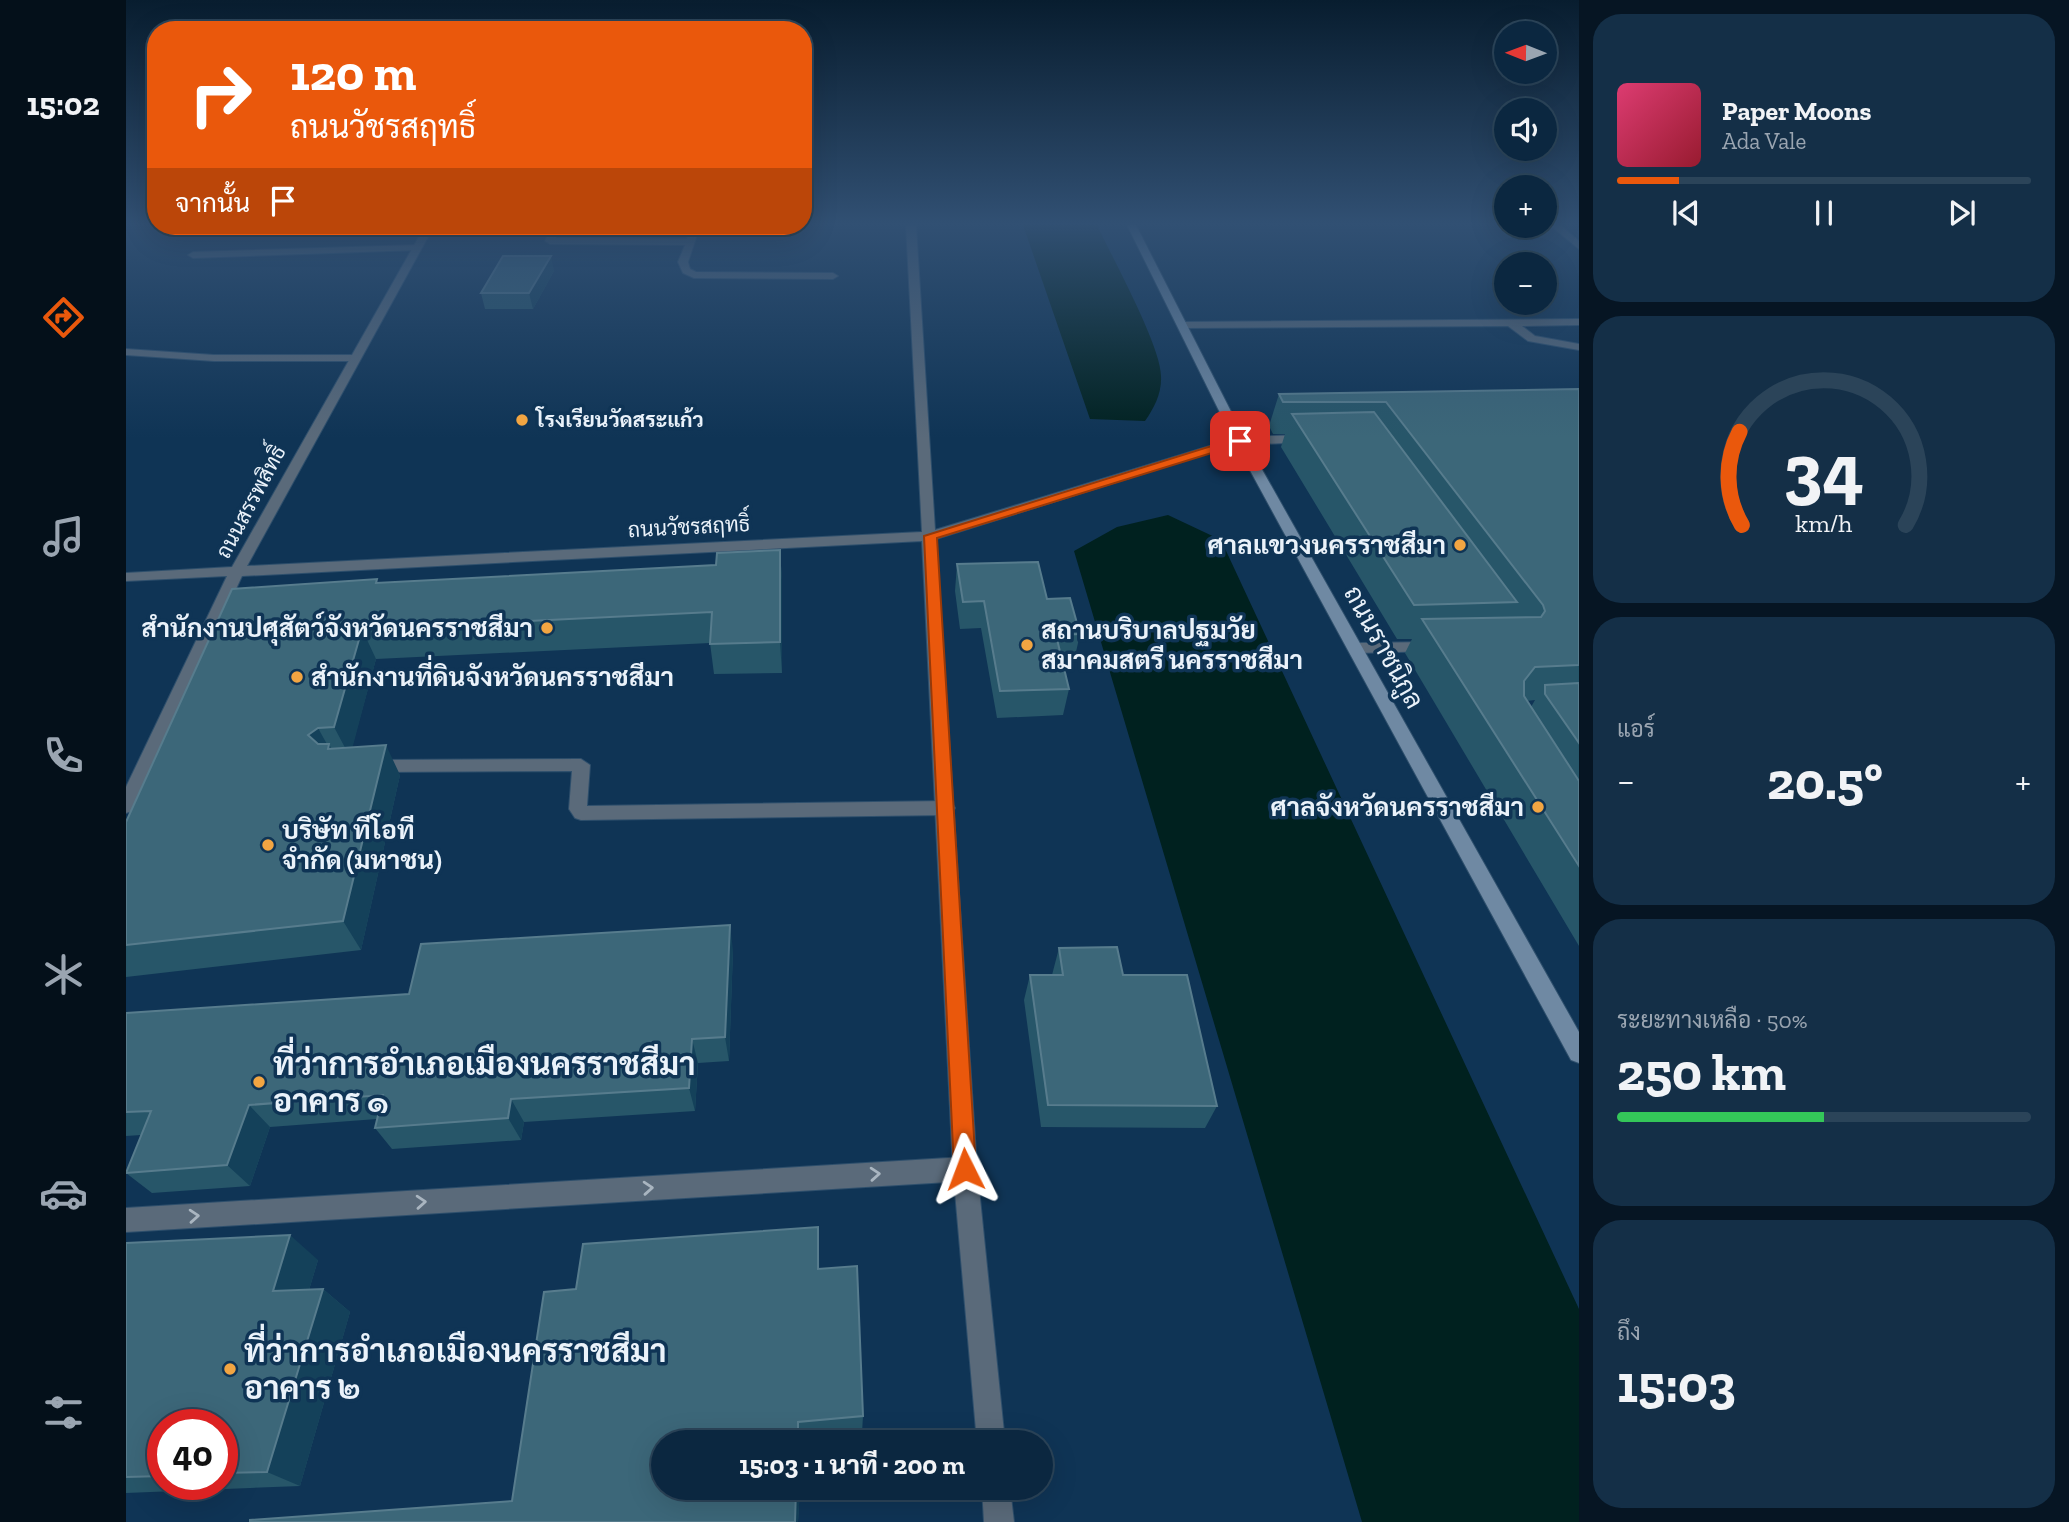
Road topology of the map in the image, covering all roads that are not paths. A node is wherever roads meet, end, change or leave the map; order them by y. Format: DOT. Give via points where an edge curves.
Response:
graph roads {
  1 [pos="388,296"];
  2 [pos="915,296"];
  3 [pos="1169,296"];
  4 [pos="1579,322"];
  5 [pos="1511,323"];
  6 [pos="1184,325"];
  7 [pos="1579,347"];
  8 [pos="126,352"];
  9 [pos="353,358"];
  10 [pos="1316,439"];
  11 [pos="1240,441"];
  12 [pos="930,536"];
  13 [pos="237,571"];
  14 [pos="126,577"];
  15 [pos="1449,646"];
  16 [pos="1357,648"];
  17 [pos="349,766"];
  18 [pos="126,806"];
  19 [pos="946,808"];
  20 [pos="1579,1053"];
  21 [pos="965,1169"];
  22 [pos="126,1220"];
  23 [pos="990,1430"];
  24 [pos="997,1500"];
  25 [pos="999,1522"];
  1 -- 9 [label="street, ถนนสรรพสิทธิ์"];
  2 -- 12 [label="street"];
  3 -- 6 [label="main road, ถนนราชนิกูล"];
  4 -- 5 [label="street"];
  5 -- 6 [label="street"];
  5 -- 7 [label="street" via="1532,339"];
  6 -- 11 [label="main road, ถนนราชนิกูล"];
  8 -- 9 [label="street" via="214,358"];
  9 -- 13 [label="street, ถนนสรรพสิทธิ์"];
  10 -- 11 [label="street, ถนนวัชรสฤทธิ์"];
  11 -- 12 [label="street, ถนนวัชรสฤทธิ์"];
  11 -- 16 [label="main road, ถนนราชนิกูล"];
  12 -- 13 [label="street, ถนนวัชรสฤทธิ์"];
  12 -- 19 [label="street"];
  13 -- 14 [label="street, ถนนวัชรสฤทธิ์"];
  13 -- 18 [label="street, ถนนสรรพสิทธิ์"];
  15 -- 16 [label="street"];
  16 -- 20 [label="main road, ถนนราชนิกูล"];
  17 -- 19 [label="street" via="578,765 582,768 581,813"];
  19 -- 21 [label="street"];
  22 -- 21 [label="street, one-way"];
  21 -- 23 [label="street"];
  24 -- 25 [label="street"];
}
